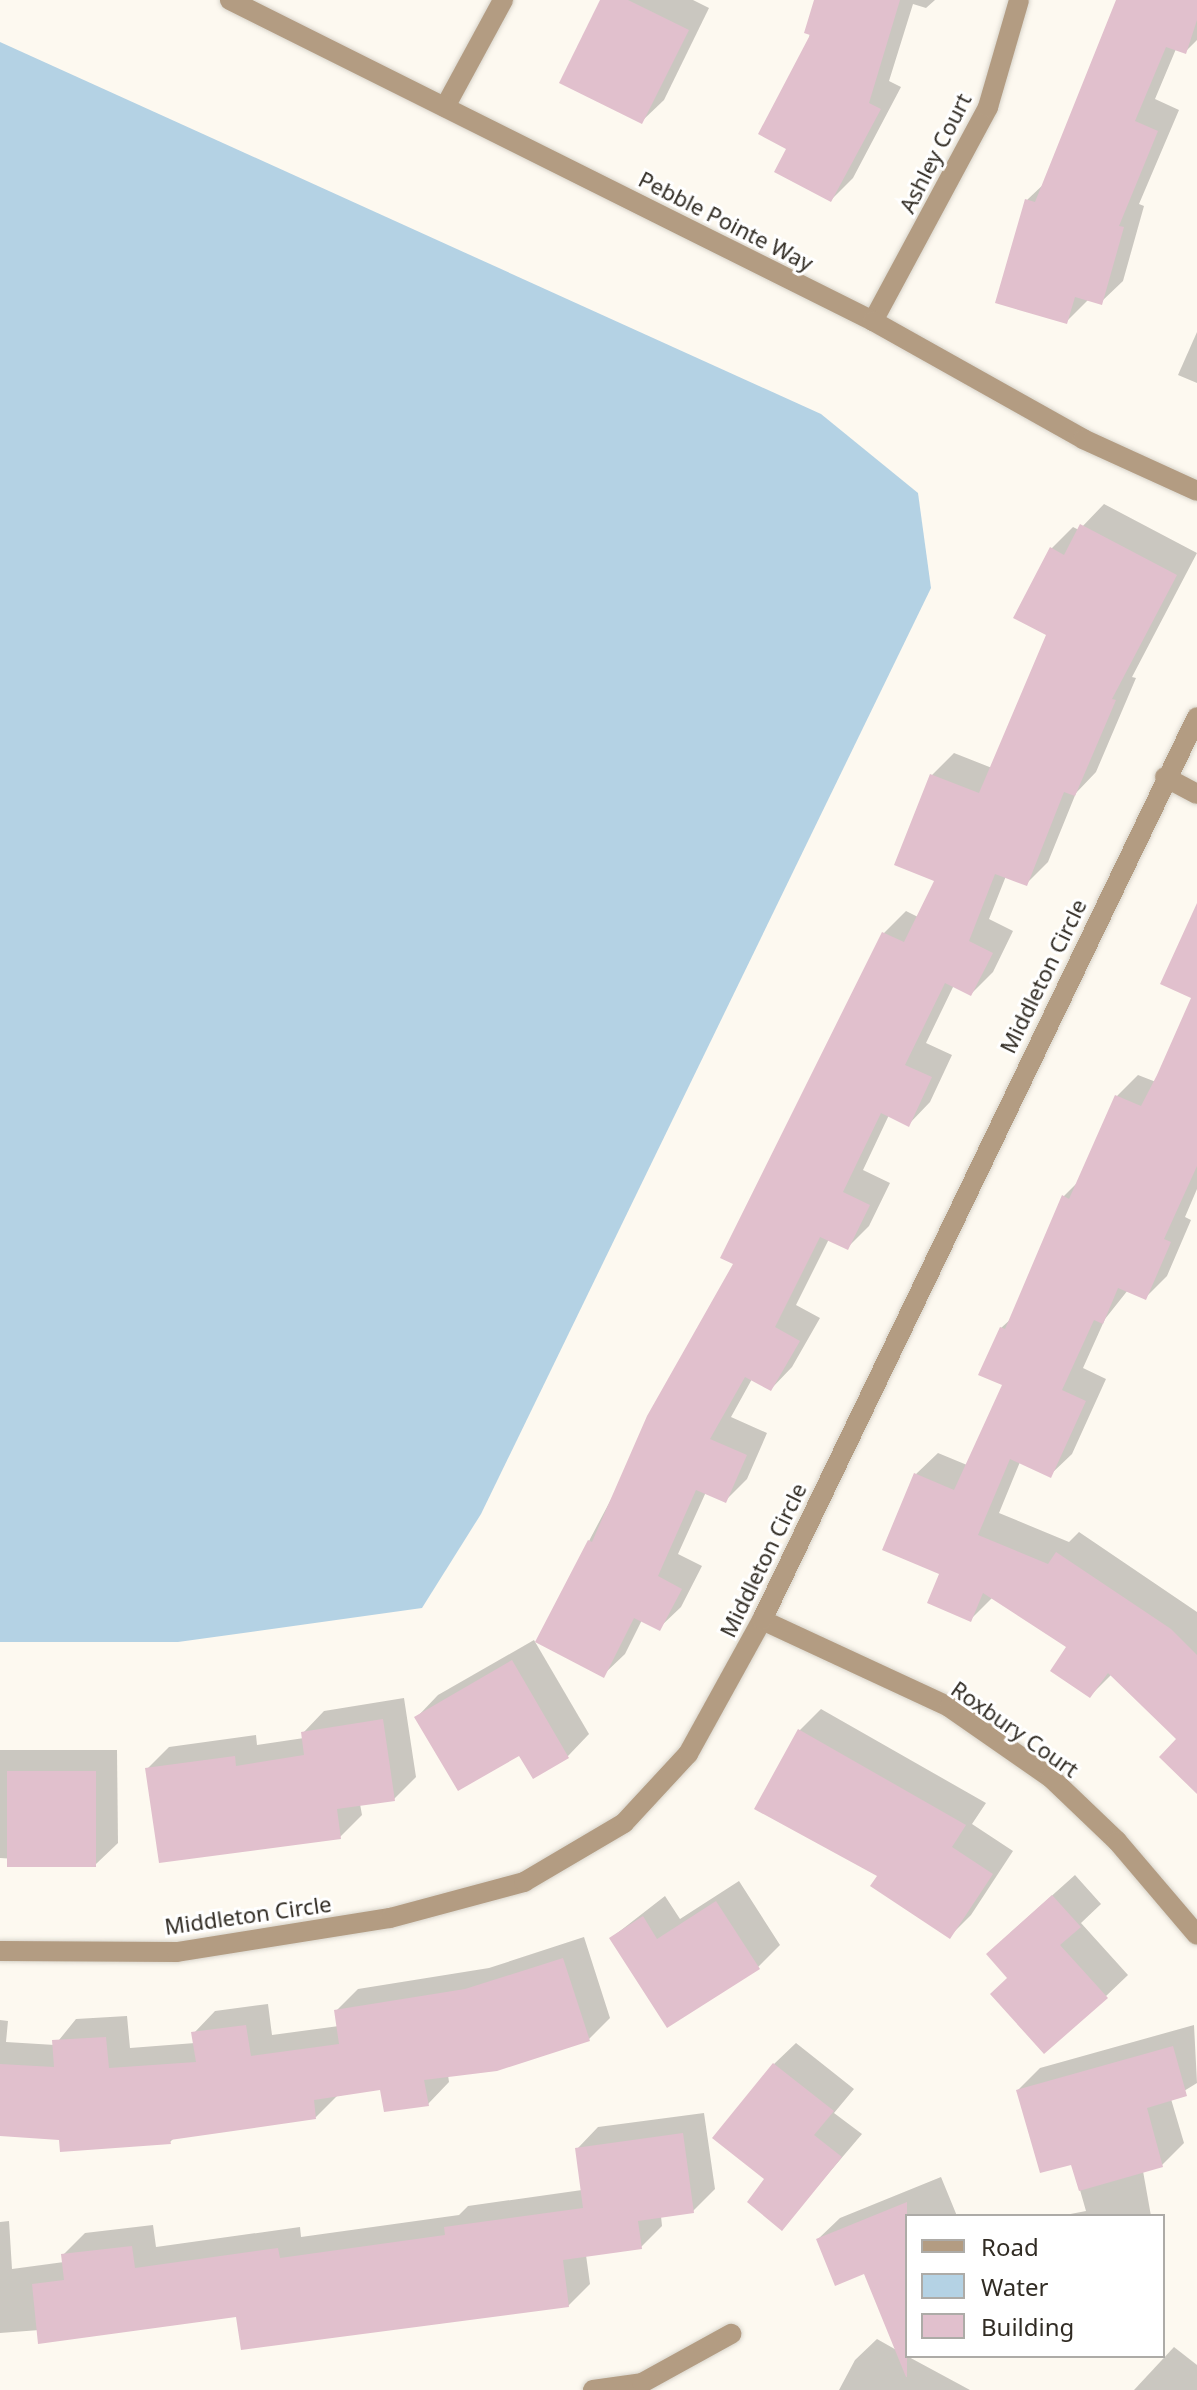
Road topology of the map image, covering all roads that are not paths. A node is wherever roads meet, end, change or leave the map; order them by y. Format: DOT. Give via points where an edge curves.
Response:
graph roads {
  1 [pos="230,0"];
  2 [pos="503,0"];
  3 [pos="1019,0"];
  4 [pos="445,107"];
  5 [pos="873,321"];
  6 [pos="1197,491"];
  7 [pos="1197,717"];
  8 [pos="1165,777"];
  9 [pos="1197,794"];
  10 [pos="762,1620"];
  11 [pos="1197,1935"];
  12 [pos="0,1951"];
  13 [pos="731,2334"];
  14 [pos="593,2390"];
  1 -- 4 [label="street, Pebble Pointe Way"];
  2 -- 4 [label="street"];
  3 -- 5 [label="street, Ashley Court" via="988,107"];
  4 -- 5 [label="street, Pebble Pointe Way"];
  5 -- 6 [label="street, Pebble Pointe Way" via="1083,439"];
  7 -- 8 [label="street, Middleton Circle"];
  8 -- 9 [label="street"];
  8 -- 10 [label="street, Middleton Circle"];
  10 -- 11 [label="street, Roxbury Court" via="949,1707 1051,1778 1117,1841"];
  10 -- 12 [label="street, Middleton Circle" via="688,1754 624,1823 524,1882 390,1918 177,1952"];
  13 -- 14 [label="street" via="642,2383"];
}
